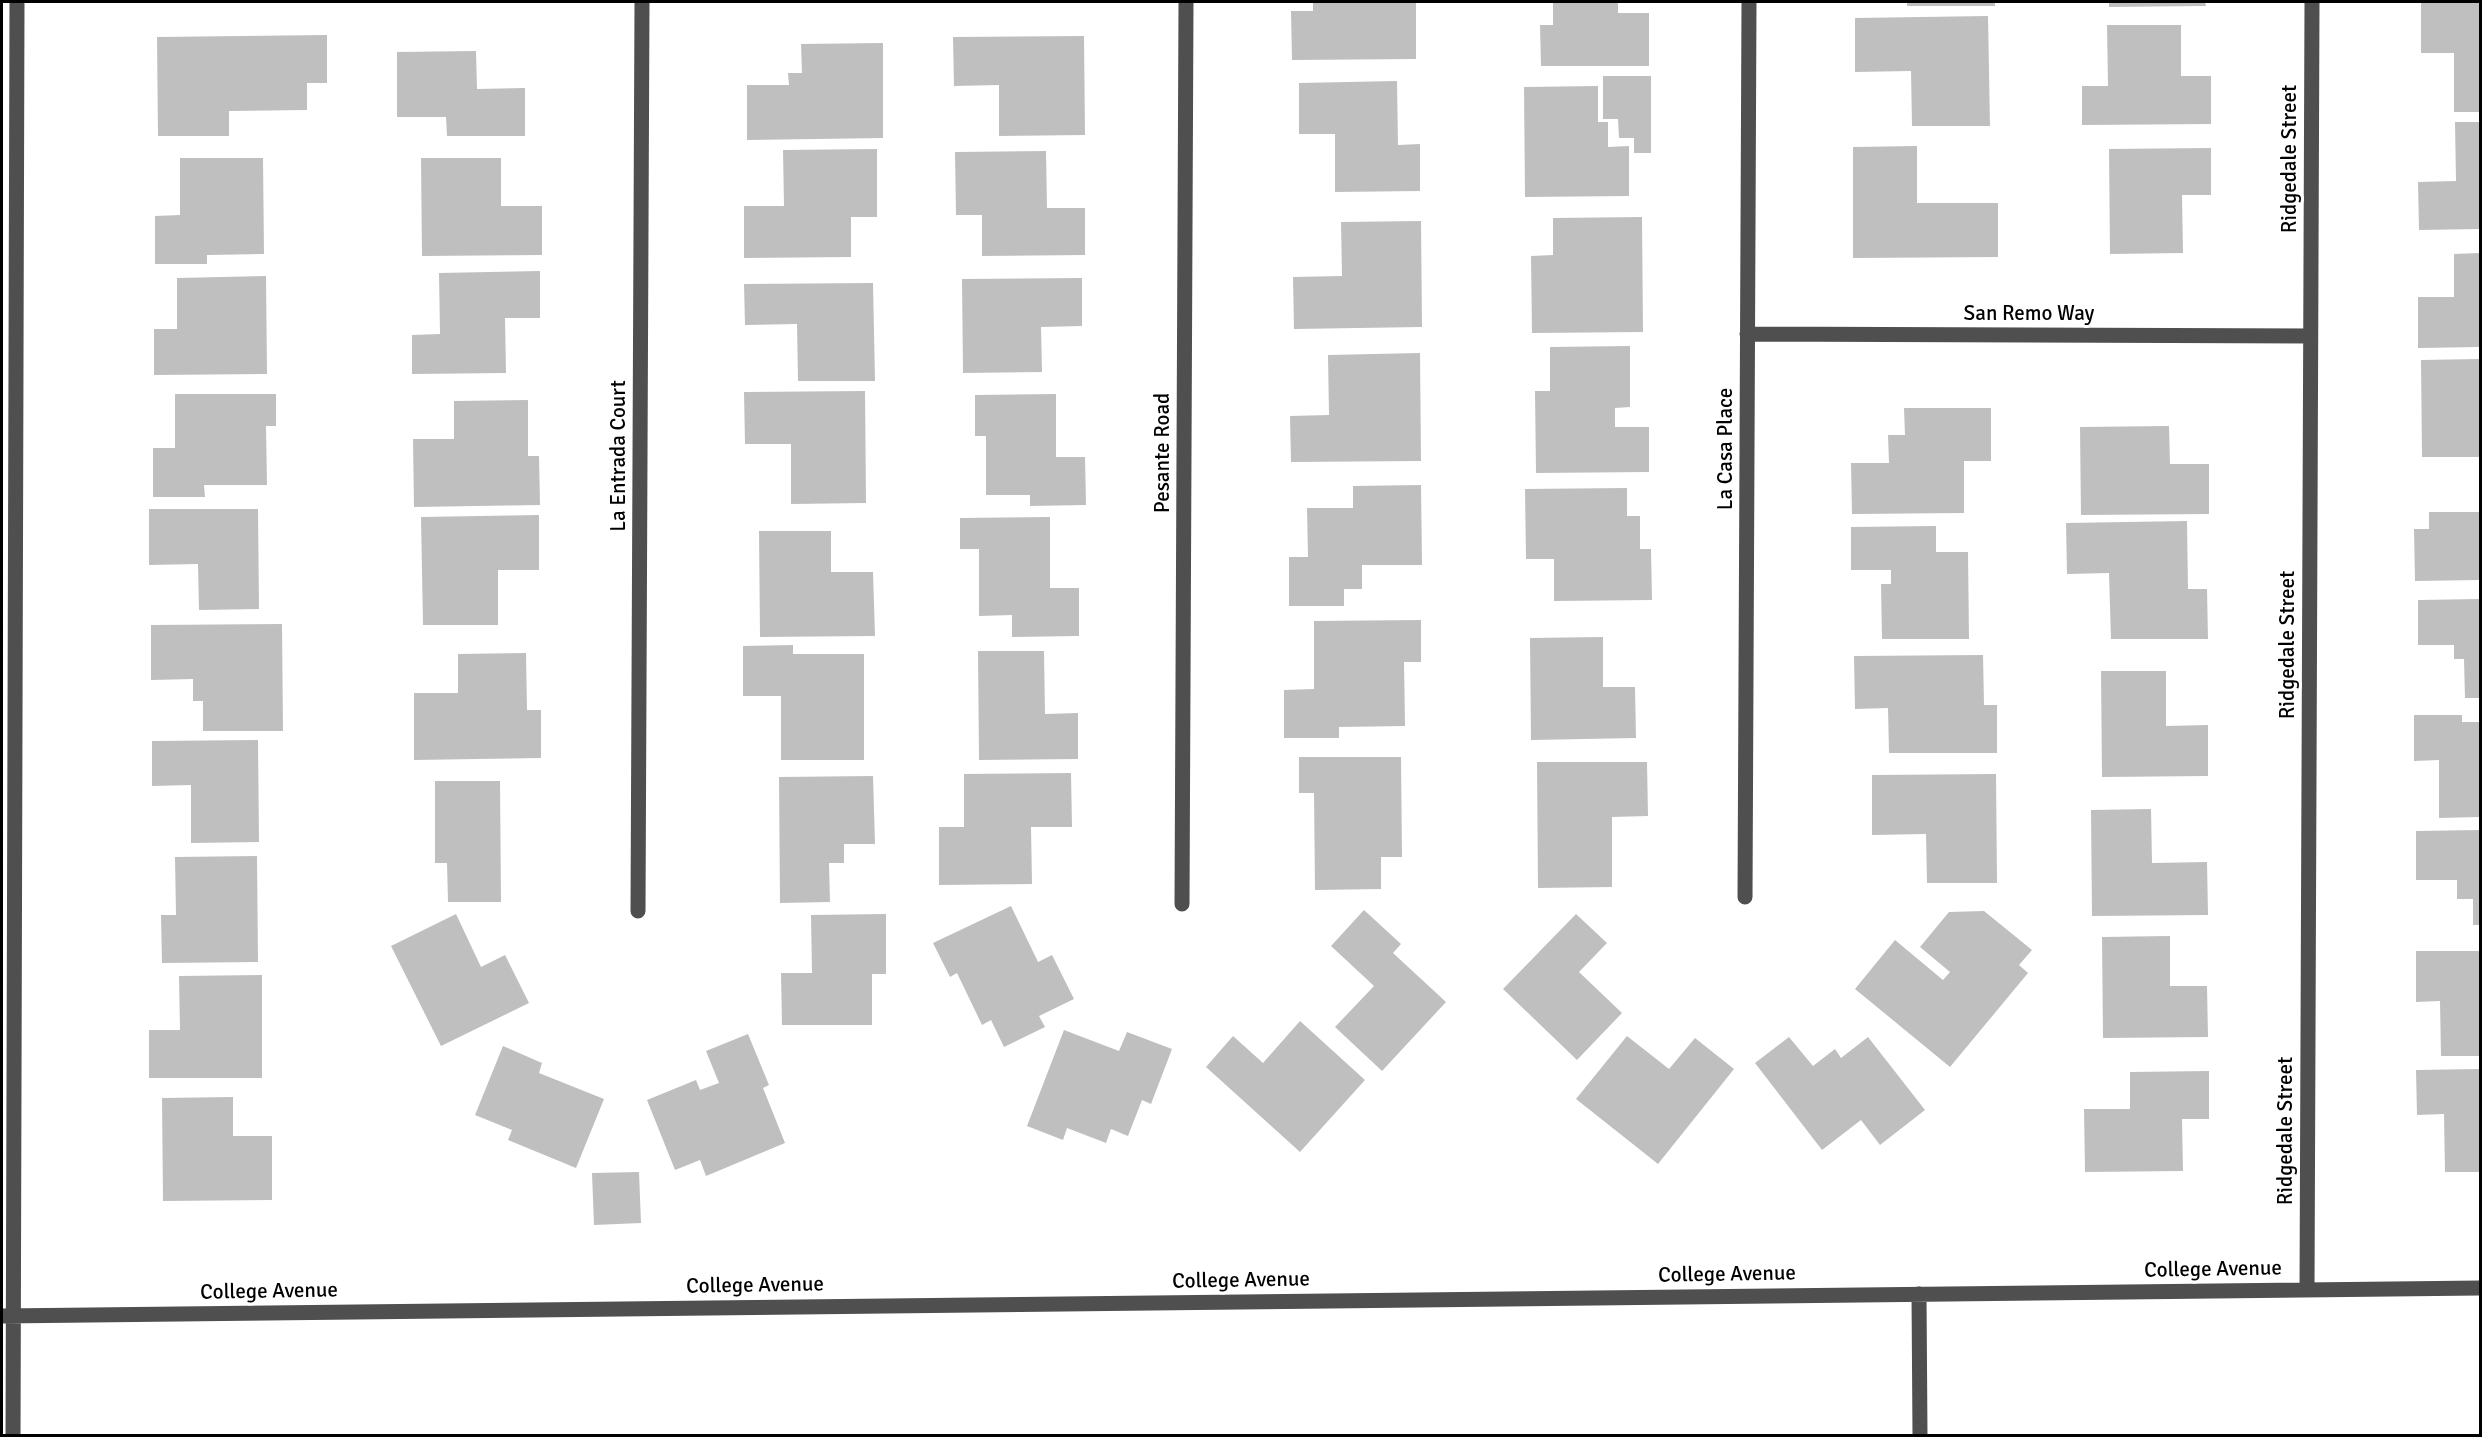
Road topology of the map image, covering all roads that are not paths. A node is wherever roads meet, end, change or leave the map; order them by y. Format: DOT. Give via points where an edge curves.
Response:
graph roads {
  1 [pos="17,2"];
  2 [pos="642,2"];
  3 [pos="1186,2"];
  4 [pos="1749,2"];
  5 [pos="2312,2"];
  6 [pos="1747,334"];
  7 [pos="2310,336"];
  8 [pos="1745,897"];
  9 [pos="1182,904"];
  10 [pos="638,911"];
  11 [pos="2481,1287"];
  12 [pos="2307,1290"];
  13 [pos="1919,1294"];
  14 [pos="7,1316"];
  15 [pos="13,1436"];
  16 [pos="1920,1436"];
  1 -- 14 [label="street"];
  2 -- 10 [label="street, La Entrada Court"];
  3 -- 9 [label="street, Pesante Road"];
  4 -- 6 [label="street, La Casa Place"];
  5 -- 7 [label="street, Ridgedale Street"];
  6 -- 7 [label="street, San Remo Way"];
  6 -- 8 [label="street, La Casa Place"];
  7 -- 12 [label="street, Ridgedale Street"];
  11 -- 12 [label="street, College Avenue"];
  12 -- 13 [label="street, College Avenue"];
  13 -- 14 [label="street, College Avenue"];
  13 -- 16 [label="street"];
  14 -- 15 [label="street"];
}
